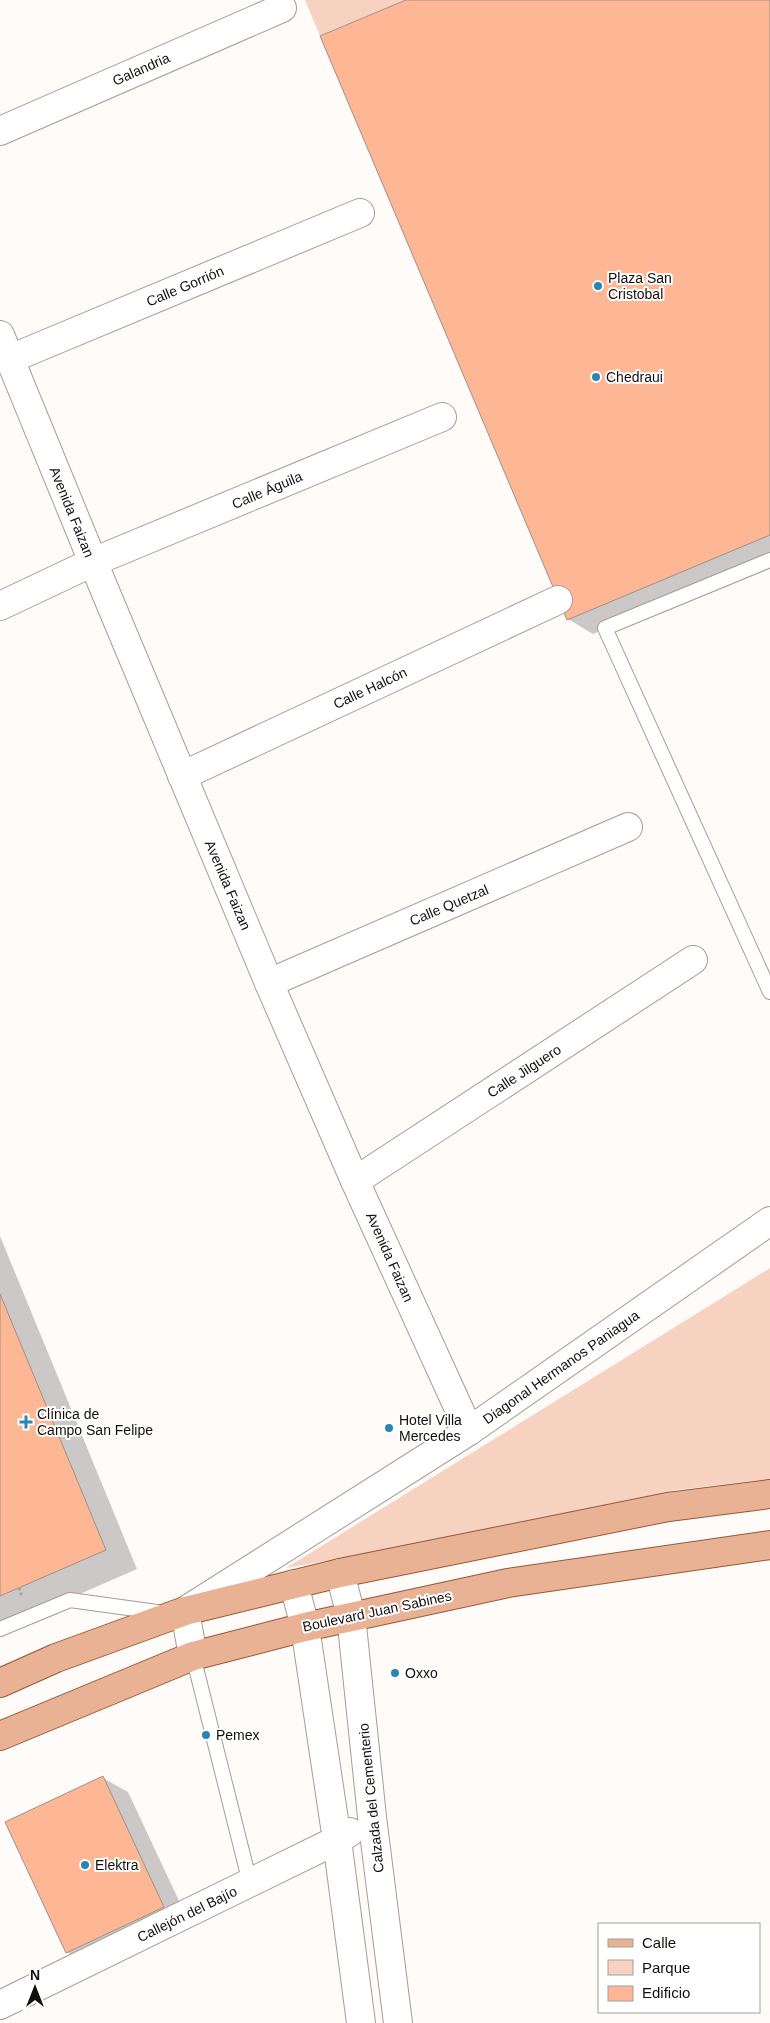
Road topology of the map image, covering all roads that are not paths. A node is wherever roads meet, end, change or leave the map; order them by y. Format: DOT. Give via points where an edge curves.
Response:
graph roads {
  1 [pos="282,8"];
  2 [pos="0,131"];
  3 [pos="360,213"];
  4 [pos="5,347"];
  5 [pos="442,417"];
  6 [pos="770,560"];
  7 [pos="93,562"];
  8 [pos="558,600"];
  9 [pos="0,606"];
  10 [pos="182,776"];
  11 [pos="628,827"];
  12 [pos="693,960"];
  13 [pos="269,983"];
  14 [pos="770,992"];
  15 [pos="355,1181"];
  16 [pos="770,1221"];
  17 [pos="469,1431"];
  18 [pos="770,1494"];
  19 [pos="770,1545"];
  20 [pos="340,1573"];
  21 [pos="294,1584"];
  22 [pos="179,1613"];
  23 [pos="351,1616"];
  24 [pos="305,1627"];
  25 [pos="0,1629"];
  26 [pos="193,1656"];
  27 [pos="0,1683"];
  28 [pos="0,1736"];
  29 [pos="372,1817"];
  30 [pos="337,1840"];
  31 [pos="250,1883"];
  32 [pos="0,2006"];
  33 [pos="361,2023"];
  34 [pos="398,2023"];
  1 -- 2 [label="street, Galandria"];
  3 -- 4 [label="street, Calle Gorrión"];
  4 -- 7 [label="street, Avenida Faizan"];
  5 -- 7 [label="street, Calle Águila"];
  6 -- 14 [label="lane" via="605,628"];
  7 -- 9 [label="street, Calle Águila"];
  7 -- 10 [label="street, Avenida Faizan"];
  8 -- 10 [label="street, Calle Halcón"];
  10 -- 13 [label="street, Avenida Faizan"];
  11 -- 13 [label="street, Calle Quetzal"];
  12 -- 15 [label="street, Calle Jilguero"];
  13 -- 15 [label="street, Avenida Faizan"];
  15 -- 17 [label="street, Avenida Faizan"];
  16 -- 17 [label="street, Diagonal Hermanos Paniagua"];
  17 -- 22 [label="street, Diagonal Hermanos Paniagua"];
  18 -- 20 [label="main road" via="668,1507"];
  19 -- 23 [label="main road, Boulevard Juan Sabines" via="508,1583"];
  20 -- 21 [label="main road"];
  20 -- 23 [label="street, Calzada del Cementerio"];
  21 -- 22 [label="main road"];
  21 -- 24 [label="street"];
  22 -- 25 [label="lane" via="70,1600"];
  22 -- 26 [label="street"];
  22 -- 27 [label="main road" via="56,1658"];
  23 -- 24 [label="main road, Boulevard Juan Sabines"];
  23 -- 29 [label="street, Calzada del Cementerio"];
  24 -- 26 [label="main road, Boulevard Juan Sabines"];
  24 -- 30 [label="street"];
  26 -- 28 [label="main road, Boulevard Juan Sabines"];
  26 -- 31 [label="lane"];
  29 -- 30 [label="street, Callejón del Bajío"];
  29 -- 34 [label="street, Calzada del Cementerio"];
  30 -- 31 [label="street, Callejón del Bajío"];
  30 -- 33 [label="street"];
  31 -- 32 [label="street, Callejón del Bajío"];
}
